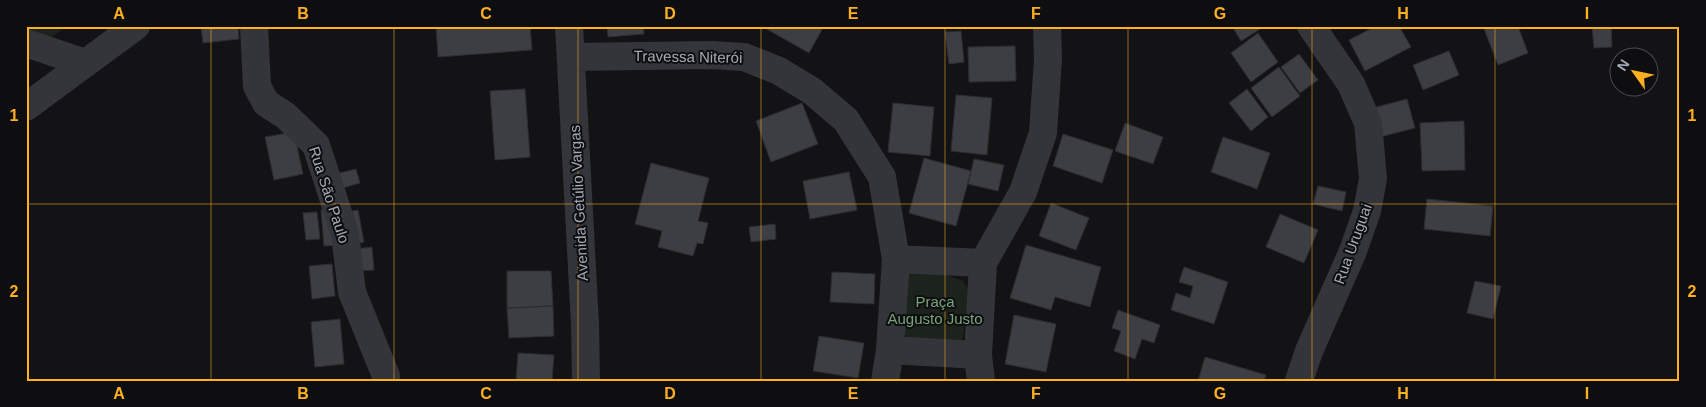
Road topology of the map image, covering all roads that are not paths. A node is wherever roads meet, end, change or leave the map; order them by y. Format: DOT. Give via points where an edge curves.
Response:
graph roads {
  1 [pos="136,26"];
  2 [pos="254,26"];
  3 [pos="569,26"];
  4 [pos="1047,26"];
  5 [pos="1311,26"];
  6 [pos="26,43"];
  7 [pos="571,57"];
  8 [pos="85,63"];
  9 [pos="26,107"];
  10 [pos="896,259"];
  11 [pos="983,263"];
  12 [pos="890,350"];
  13 [pos="980,368"];
  14 [pos="386,381"];
  15 [pos="586,381"];
  16 [pos="885,381"];
  17 [pos="1299,381"];
  1 -- 8 [label="street"];
  2 -- 14 [label="street, Rua São Paulo" via="257,86 266,103 286,116 316,145 345,234 352,292"];
  3 -- 7 [label="street, Avenida Getúlio Vargas"];
  4 -- 11 [label="street" via="1043,133 1023,192"];
  5 -- 17 [label="street, Rua Uruguai" via="1352,84 1368,123 1373,179 1367,211"];
  6 -- 8 [label="street"];
  7 -- 10 [label="street, Travessa Niterói" via="744,57 779,71 812,91 846,120 882,176"];
  7 -- 15 [label="street, Avenida Getúlio Vargas"];
  8 -- 9 [label="street"];
  10 -- 11 [label="street"];
  10 -- 12 [label="street"];
  11 -- 13 [label="street"];
  12 -- 13 [label="street"];
  12 -- 16 [label="street"];
}
